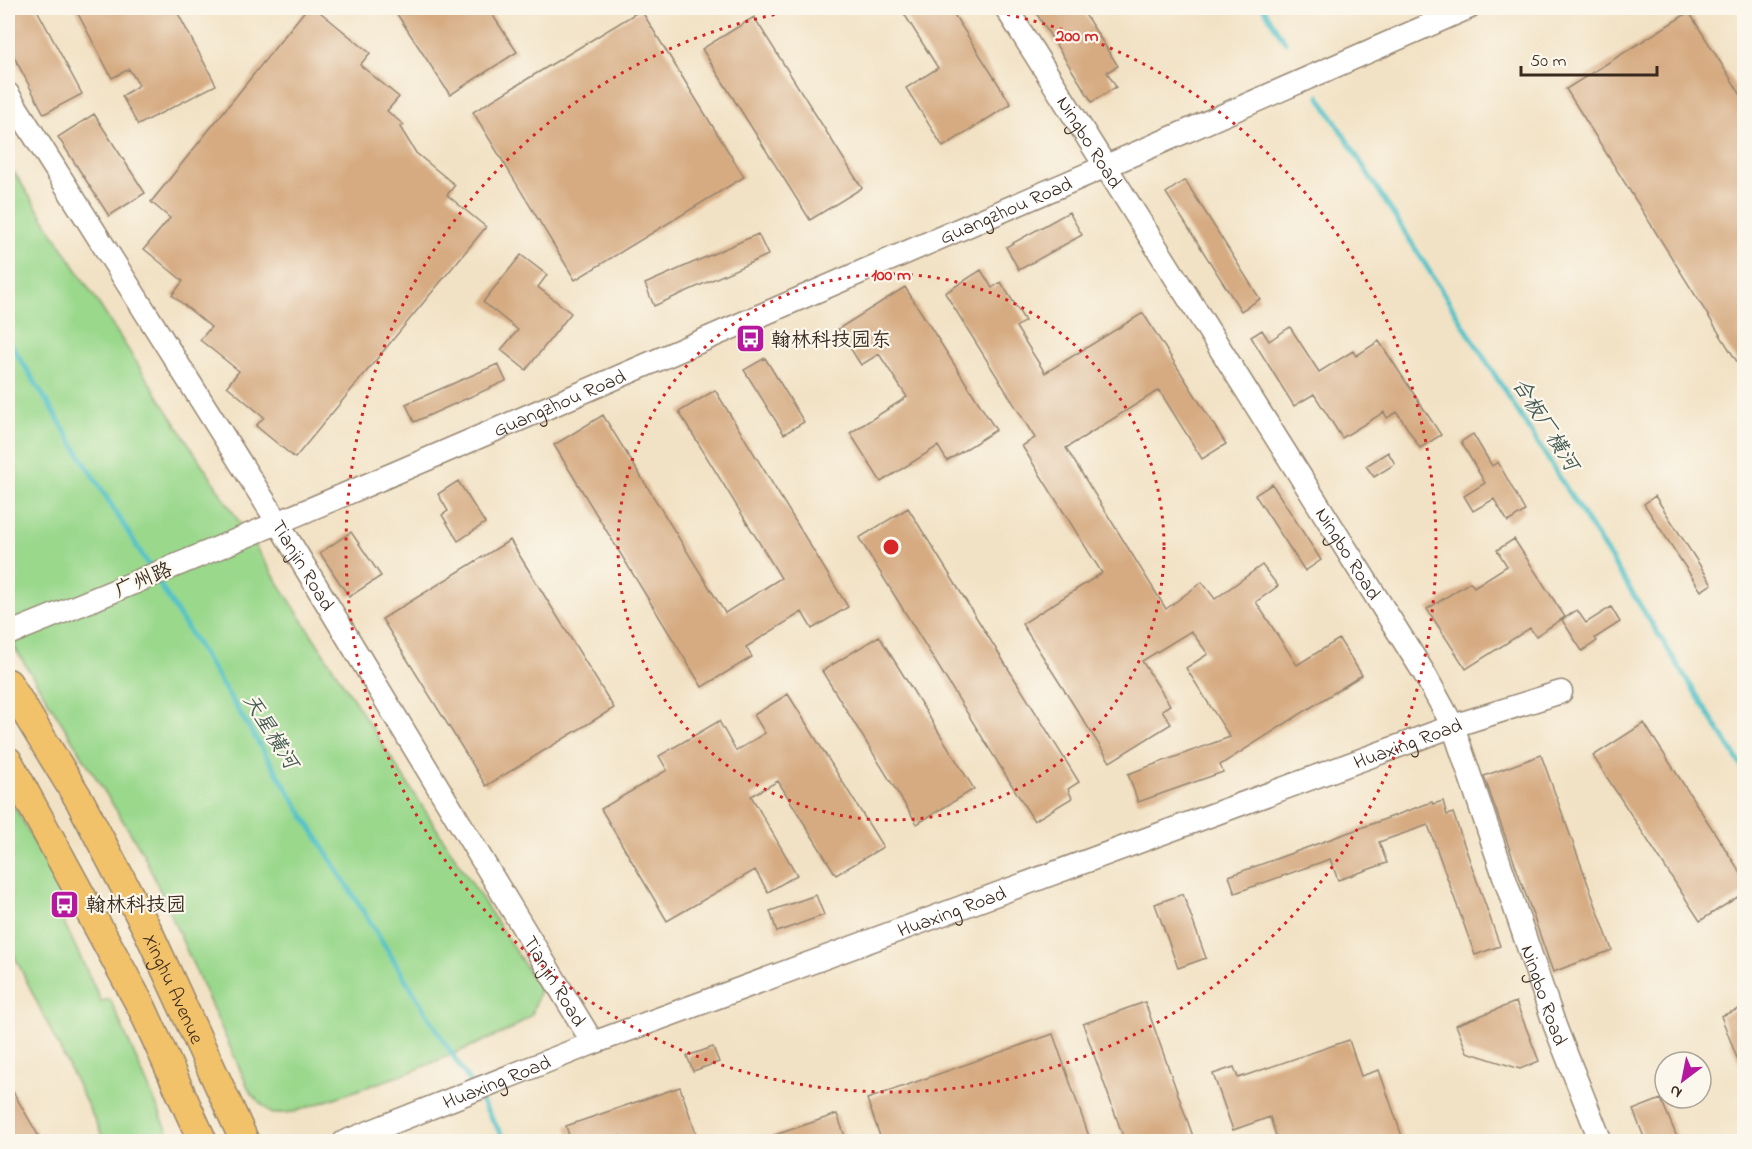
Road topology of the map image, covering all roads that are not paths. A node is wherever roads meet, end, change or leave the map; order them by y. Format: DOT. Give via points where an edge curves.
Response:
graph roads {
  1 [pos="1006,8"];
  2 [pos="1468,8"];
  3 [pos="8,94"];
  4 [pos="1106,168"];
  5 [pos="277,522"];
  6 [pos="8,634"];
  7 [pos="8,683"];
  8 [pos="1561,692"];
  9 [pos="1453,726"];
  10 [pos="8,761"];
  11 [pos="593,1043"];
  12 [pos="203,1142"];
  13 [pos="245,1142"];
  14 [pos="344,1142"];
  15 [pos="1601,1142"];
  1 -- 4 [label="street, Ningbo Road"];
  2 -- 4 [label="street, Guangzhou Road"];
  3 -- 5 [label="street, Tianjin Road"];
  4 -- 5 [label="street, Guangzhou Road"];
  4 -- 9 [label="street, Ningbo Road" via="1424,673"];
  5 -- 6 [label="street, 广州路"];
  5 -- 11 [label="street, Tianjin Road"];
  7 -- 13 [label="main road, Xinghu Avenue" via="80,801 148,931"];
  8 -- 9 [label="street, Huaxing Road"];
  9 -- 11 [label="street, Huaxing Road"];
  9 -- 15 [label="street, Ningbo Road" via="1555,1026"];
  10 -- 12 [label="main road, Xinghu Avenue" via="141,1008"];
  11 -- 14 [label="street, Huaxing Road"];
}
